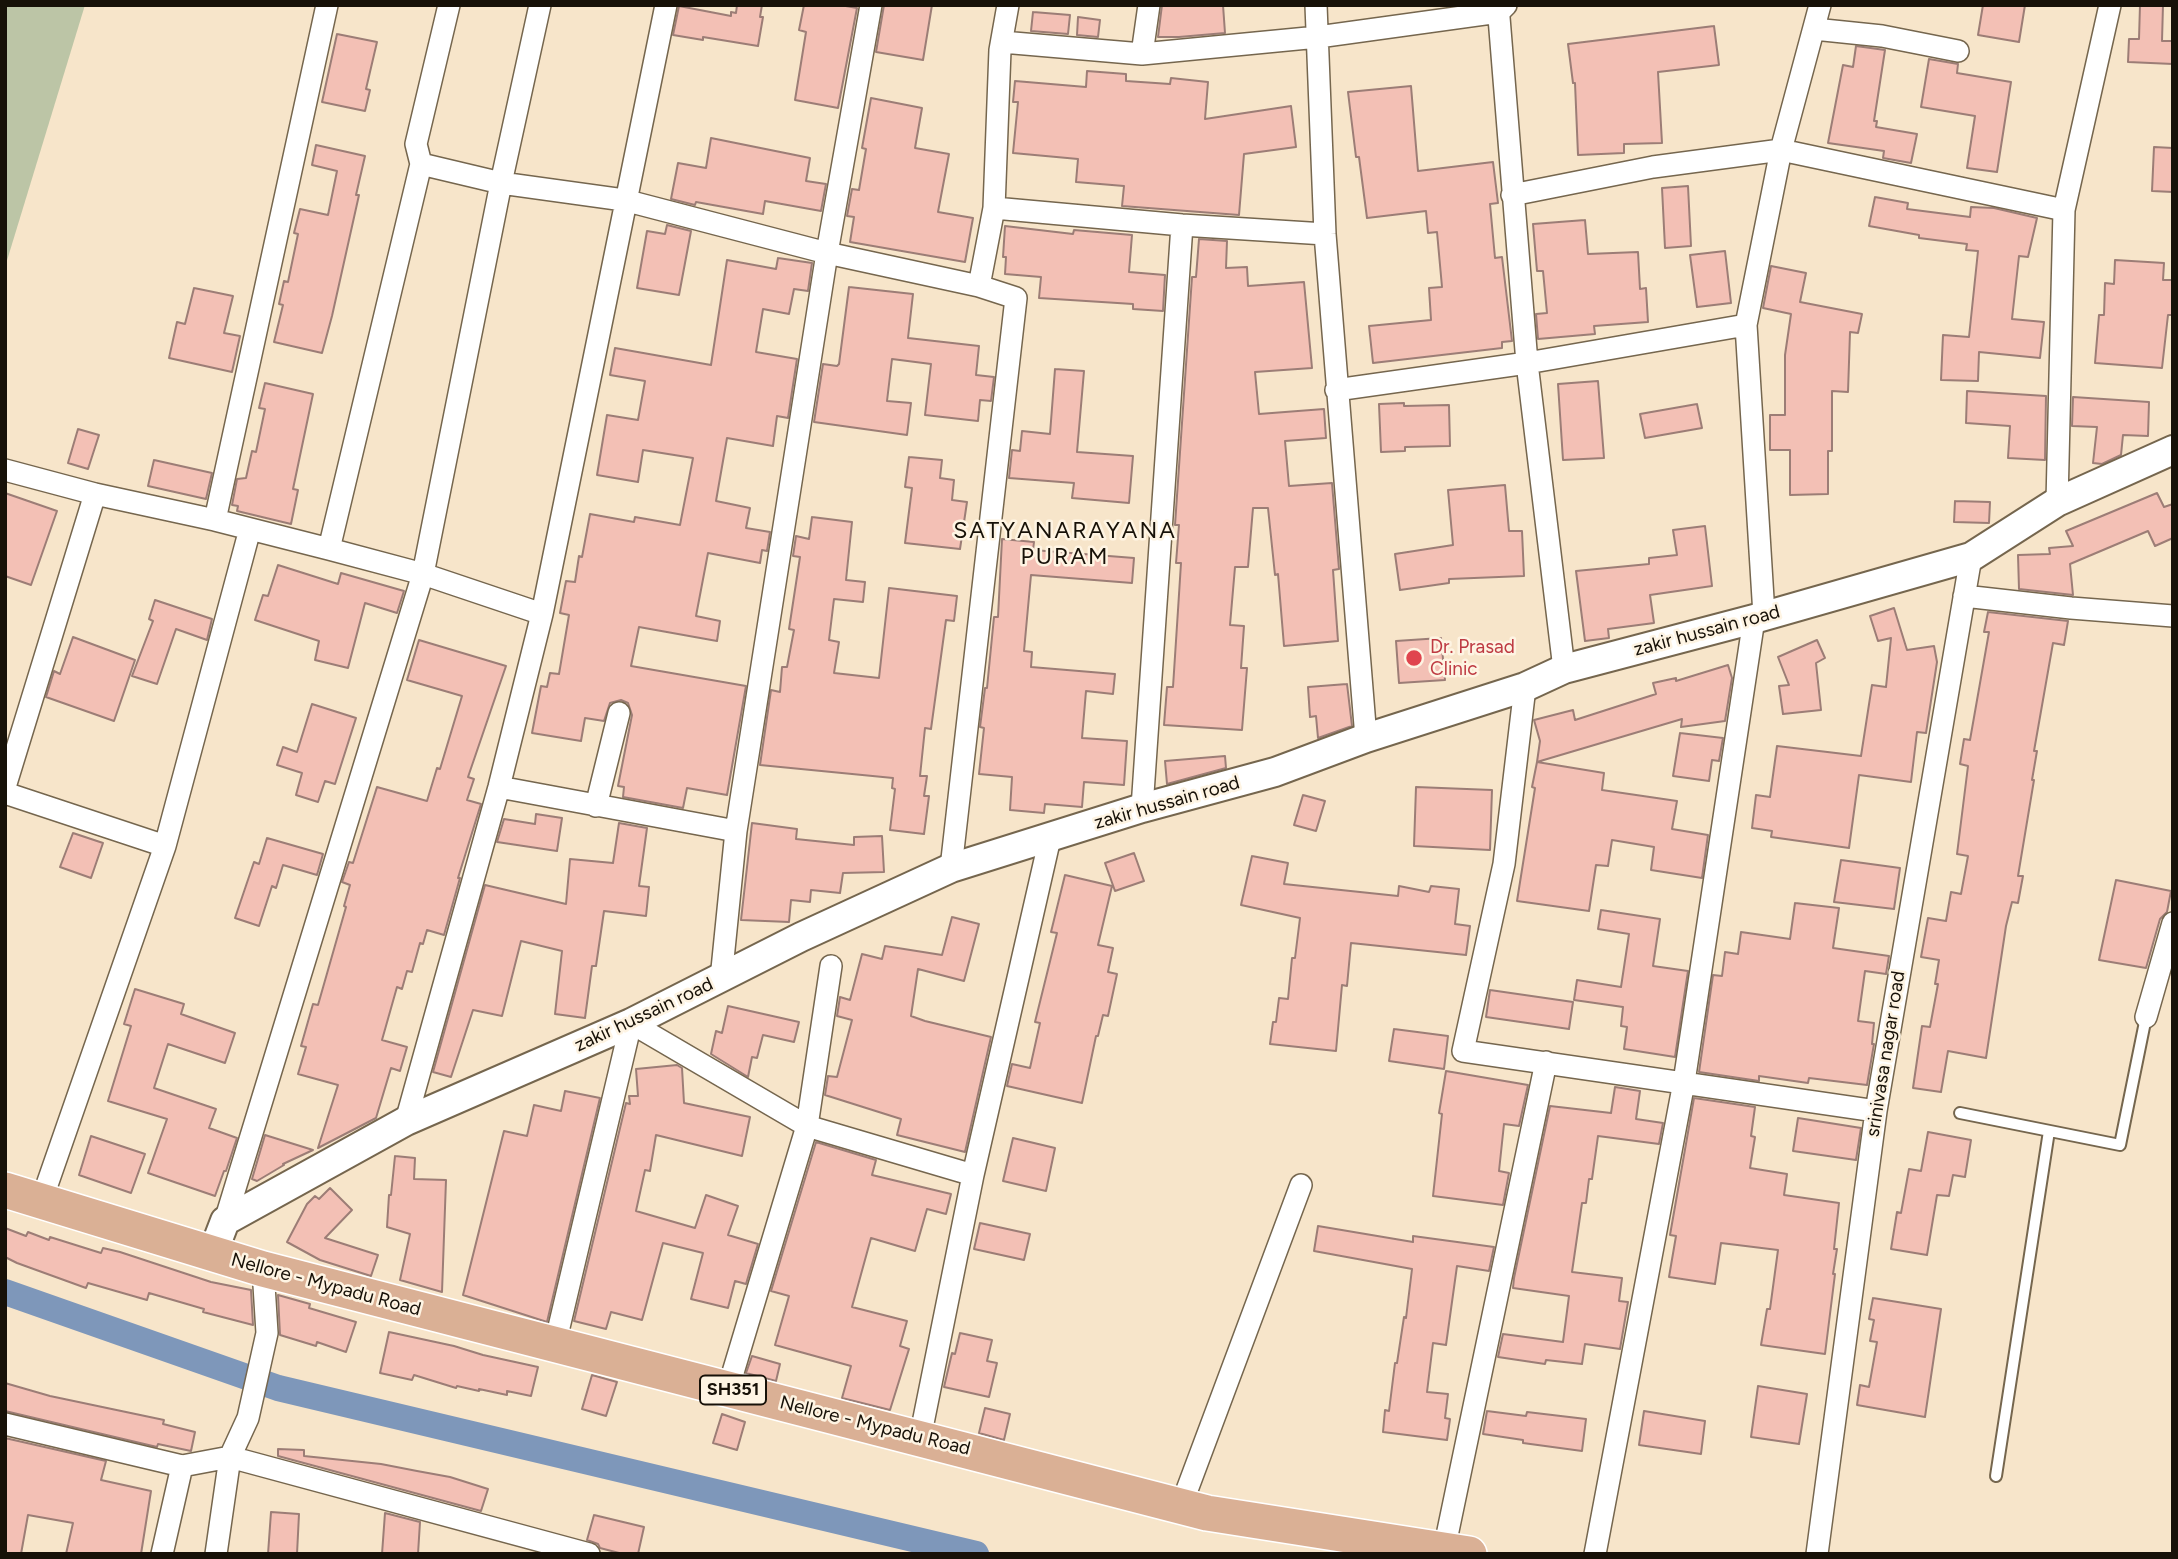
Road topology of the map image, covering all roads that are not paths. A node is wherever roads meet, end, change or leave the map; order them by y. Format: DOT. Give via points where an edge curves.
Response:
graph roads {
  1 [pos="327,5"];
  2 [pos="449,5"];
  3 [pos="540,5"];
  4 [pos="666,5"];
  5 [pos="871,5"];
  6 [pos="1008,5"];
  7 [pos="1149,5"];
  8 [pos="1316,5"];
  9 [pos="1821,5"];
  10 [pos="2110,5"];
  11 [pos="1501,7"];
  12 [pos="1814,29"];
  13 [pos="1318,37"];
  14 [pos="1002,42"];
  15 [pos="1958,51"];
  16 [pos="1142,54"];
  17 [pos="1781,150"];
  18 [pos="421,164"];
  19 [pos="501,183"];
  20 [pos="1512,195"];
  21 [pos="624,200"];
  22 [pos="994,208"];
  23 [pos="2064,211"];
  24 [pos="1182,225"];
  25 [pos="1325,234"];
  26 [pos="827,253"];
  27 [pos="979,286"];
  28 [pos="1746,326"];
  29 [pos="1527,363"];
  30 [pos="1336,390"];
  31 [pos="2173,450"];
  32 [pos="5,470"];
  33 [pos="95,494"];
  34 [pos="2057,502"];
  35 [pos="215,520"];
  36 [pos="250,529"];
  37 [pos="329,549"];
  38 [pos="1971,557"];
  39 [pos="424,574"];
  40 [pos="1964,596"];
  41 [pos="542,614"];
  42 [pos="2173,616"];
  43 [pos="1759,617"];
  44 [pos="1564,669"];
  45 [pos="1525,687"];
  46 [pos="619,713"];
  47 [pos="1366,738"];
  48 [pos="5,787"];
  49 [pos="499,787"];
  50 [pos="5,793"];
  51 [pos="596,806"];
  52 [pos="1142,808"];
  53 [pos="736,831"];
  54 [pos="1050,838"];
  55 [pos="165,846"];
  56 [pos="951,868"];
  57 [pos="2173,923"];
  58 [pos="831,966"];
  59 [pos="721,979"];
  60 [pos="2146,1017"];
  61 [pos="631,1023"];
  62 [pos="1546,1062"];
  63 [pos="1684,1082"];
  64 [pos="1876,1111"];
  65 [pos="1960,1113"];
  66 [pos="406,1121"];
  67 [pos="807,1126"];
  68 [pos="2049,1131"];
  69 [pos="973,1175"];
  70 [pos="1301,1185"];
  71 [pos="5,1190"];
  72 [pos="41,1202"];
  73 [pos="225,1221"];
  74 [pos="212,1255"];
  75 [pos="263,1269"];
  76 [pos="555,1344"];
  77 [pos="728,1389"];
  78 [pos="5,1424"];
  79 [pos="920,1438"];
  80 [pos="230,1457"];
  81 [pos="182,1466"];
  82 [pos="1996,1476"];
  83 [pos="1181,1506"];
  84 [pos="1456,1552"];
  85 [pos="162,1554"];
  86 [pos="216,1554"];
  87 [pos="589,1554"];
  88 [pos="1595,1554"];
  89 [pos="1817,1554"];
  1 -- 35 [label="street"];
  2 -- 18 [label="street" via="416,144"];
  3 -- 19 [label="street"];
  4 -- 21 [label="street"];
  5 -- 26 [label="street"];
  6 -- 14 [label="street"];
  7 -- 16 [label="street"];
  8 -- 13 [label="street"];
  9 -- 12 [label="street"];
  10 -- 23 [label="street"];
  11 -- 13 [label="street"];
  11 -- 20 [label="street"];
  12 -- 15 [label="street"];
  12 -- 17 [label="street"];
  13 -- 16 [label="street"];
  13 -- 25 [label="street"];
  14 -- 16 [label="street"];
  14 -- 22 [label="street"];
  17 -- 20 [label="street" via="1653,167"];
  17 -- 23 [label="street"];
  17 -- 28 [label="street"];
  18 -- 19 [label="street"];
  18 -- 37 [label="street"];
  19 -- 21 [label="street"];
  19 -- 39 [label="street"];
  20 -- 29 [label="street"];
  21 -- 26 [label="street"];
  21 -- 41 [label="street"];
  22 -- 24 [label="street"];
  22 -- 27 [label="street"];
  23 -- 34 [label="street"];
  24 -- 25 [label="street"];
  24 -- 52 [label="street"];
  25 -- 30 [label="street"];
  26 -- 27 [label="street"];
  26 -- 53 [label="street"];
  27 -- 56 [label="street" via="1016,298"];
  28 -- 29 [label="street"];
  28 -- 43 [label="street"];
  29 -- 30 [label="street"];
  29 -- 44 [label="street"];
  30 -- 47 [label="street"];
  31 -- 34 [label="street, zakir hussain road"];
  32 -- 33 [label="street"];
  33 -- 35 [label="street"];
  33 -- 48 [label="street"];
  34 -- 38 [label="street, zakir hussain road"];
  35 -- 36 [label="street"];
  36 -- 37 [label="street"];
  36 -- 55 [label="street"];
  37 -- 39 [label="street"];
  38 -- 40 [label="street, srinivasa nagar road"];
  38 -- 43 [label="street, zakir hussain road"];
  39 -- 41 [label="street"];
  39 -- 73 [label="street"];
  40 -- 42 [label="street"];
  40 -- 64 [label="street, srinivasa nagar road"];
  41 -- 49 [label="street"];
  43 -- 44 [label="street, zakir hussain road"];
  43 -- 63 [label="street"];
  44 -- 45 [label="street, zakir hussain road"];
  45 -- 47 [label="street, zakir hussain road"];
  45 -- 62 [label="street" via="1504,864 1463,1051"];
  46 -- 51 [label="street"];
  47 -- 52 [label="street, zakir hussain road" via="1275,772"];
  49 -- 51 [label="street"];
  49 -- 66 [label="street"];
  50 -- 55 [label="street"];
  51 -- 53 [label="street"];
  52 -- 54 [label="street, zakir hussain road"];
  53 -- 59 [label="street"];
  54 -- 56 [label="street, zakir hussain road"];
  54 -- 69 [label="street"];
  55 -- 72 [label="street"];
  56 -- 59 [label="street, zakir hussain road"];
  57 -- 60 [label="street"];
  58 -- 67 [label="street"];
  59 -- 61 [label="street, zakir hussain road"];
  60 -- 68 [label="lane" via="2120,1145"];
  61 -- 66 [label="street, zakir hussain road"];
  61 -- 67 [label="street"];
  61 -- 76 [label="street"];
  62 -- 63 [label="street"];
  62 -- 84 [label="street"];
  63 -- 64 [label="street"];
  63 -- 88 [label="street"];
  64 -- 89 [label="street, srinivasa nagar road"];
  65 -- 68 [label="lane"];
  66 -- 73 [label="street, zakir hussain road"];
  67 -- 69 [label="street"];
  67 -- 77 [label="street"];
  68 -- 82 [label="lane"];
  69 -- 79 [label="street"];
  70 -- 83 [label="street"];
  71 -- 72 [label="main road, Nellore - Mypadu Road / SH351"];
  72 -- 74 [label="main road, Nellore - Mypadu Road / SH351"];
  73 -- 74 [label="street"];
  74 -- 75 [label="main road, Nellore - Mypadu Road / SH351"];
  75 -- 76 [label="main road, Nellore - Mypadu Road / SH351"];
  75 -- 80 [label="street" via="267,1333 248,1418"];
  76 -- 77 [label="main road, Nellore - Mypadu Road / SH351"];
  77 -- 79 [label="main road, Nellore - Mypadu Road / SH351"];
  78 -- 81 [label="street"];
  79 -- 83 [label="main road, Nellore - Mypadu Road / SH351"];
  80 -- 81 [label="street"];
  80 -- 86 [label="street"];
  80 -- 87 [label="street"];
  81 -- 85 [label="street"];
  83 -- 84 [label="main road, Nellore - Mypadu Road / SH351"];
}
